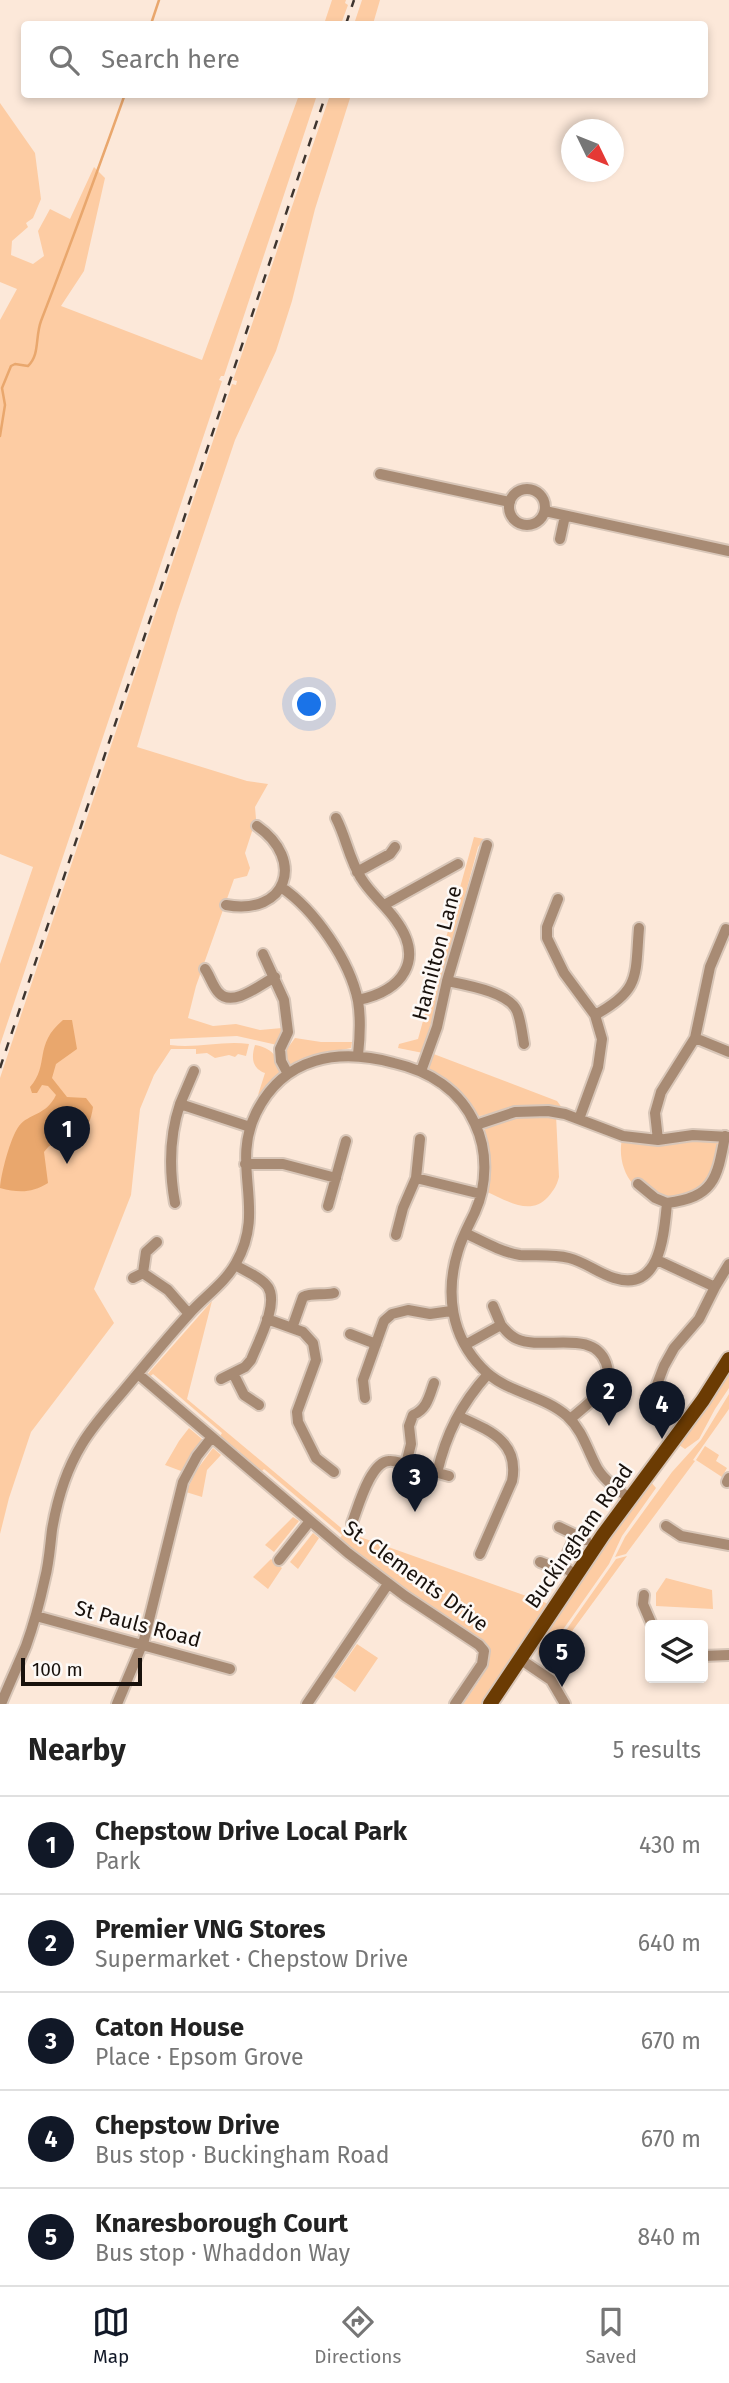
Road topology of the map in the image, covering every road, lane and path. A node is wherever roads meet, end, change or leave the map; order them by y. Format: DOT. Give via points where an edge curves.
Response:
graph roads {
  1 [pos="380,474"];
  2 [pos="510,502"];
  3 [pos="545,511"];
  4 [pos="565,516"];
  5 [pos="560,539"];
  6 [pos="729,551"];
  7 [pos="336,818"];
  8 [pos="257,826"];
  9 [pos="487,845"];
  10 [pos="394,847"];
  11 [pos="458,864"];
  12 [pos="357,872"];
  13 [pos="281,887"];
  14 [pos="558,899"];
  15 [pos="226,905"];
  16 [pos="384,905"];
  17 [pos="639,928"];
  18 [pos="726,929"];
  19 [pos="724,947"];
  20 [pos="263,954"];
  21 [pos="205,969"];
  22 [pos="275,977"];
  23 [pos="447,981"];
  24 [pos="358,1000"];
  25 [pos="596,1015"];
  26 [pos="695,1038"];
  27 [pos="524,1044"];
  28 [pos="729,1052"];
  29 [pos="358,1055"];
  30 [pos="421,1070"];
  31 [pos="194,1071"];
  32 [pos="288,1074"];
  33 [pos="180,1104"];
  34 [pos="579,1119"];
  35 [pos="476,1125"];
  36 [pos="250,1127"];
  37 [pos="727,1137"];
  38 [pos="420,1139"];
  39 [pos="658,1140"];
  40 [pos="346,1141"];
  41 [pos="245,1164"];
  42 [pos="336,1178"];
  43 [pos="416,1178"];
  44 [pos="638,1184"];
  45 [pos="481,1194"];
  46 [pos="175,1203"];
  47 [pos="667,1203"];
  48 [pos="328,1206"];
  49 [pos="465,1233"];
  50 [pos="396,1235"];
  51 [pos="157,1241"];
  52 [pos="657,1260"];
  53 [pos="729,1264"];
  54 [pos="235,1265"];
  55 [pos="715,1287"];
  56 [pos="334,1293"];
  57 [pos="493,1306"];
  58 [pos="451,1311"];
  59 [pos="189,1314"];
  60 [pos="267,1319"];
  61 [pos="501,1325"];
  62 [pos="292,1328"];
  63 [pos="350,1334"];
  64 [pos="376,1344"];
  65 [pos="465,1345"];
  66 [pos="729,1359"];
  67 [pos="233,1373"];
  68 [pos="138,1374"];
  69 [pos="488,1374"];
  70 [pos="221,1379"];
  71 [pos="434,1383"];
  72 [pos="653,1395"];
  73 [pos="365,1398"];
  74 [pos="259,1405"];
  75 [pos="458,1416"];
  76 [pos="570,1419"];
  77 [pos="212,1437"];
  78 [pos="405,1464"];
  79 [pos="334,1472"];
  80 [pos="437,1473"];
  81 [pos="449,1476"];
  82 [pos="633,1492"];
  83 [pos="310,1521"];
  84 [pos="352,1523"];
  85 [pos="559,1527"];
  86 [pos="669,1532"];
  87 [pos="729,1545"];
  88 [pos="480,1554"];
  89 [pos="279,1560"];
  90 [pos="540,1562"];
  91 [pos="562,1566"];
  92 [pos="576,1575"];
  93 [pos="388,1584"];
  94 [pos="643,1595"];
  95 [pos="36,1616"];
  96 [pos="650,1620"];
  97 [pos="142,1645"];
  98 [pos="729,1655"];
  99 [pos="708,1656"];
  100 [pos="520,1659"];
  101 [pos="230,1668"];
  102 [pos="1,1704"];
  103 [pos="117,1704"];
  104 [pos="307,1704"];
  105 [pos="455,1704"];
  106 [pos="490,1704"];
  107 [pos="565,1704"];
  1 -- 2 [label="street"];
  2 -- 3 [label="street" via="517,492 535,490 544,499"];
  2 -- 3 [label="street" via="513,519 523,524 539,521"];
  3 -- 4 [label="street"];
  4 -- 5 [label="street"];
  4 -- 6 [label="street"];
  7 -- 12 [label="street" via="341,841"];
  8 -- 13 [label="street" via="284,844"];
  9 -- 23 [label="street, Hamilton Lane"];
  10 -- 12 [label="street" via="390,854"];
  11 -- 16 [label="street" via="449,876"];
  12 -- 16 [label="street"];
  13 -- 15 [label="street" via="244,913"];
  13 -- 24 [label="street" via="302,904 334,945"];
  14 -- 25 [label="street" via="547,938"];
  16 -- 24 [label="street" via="404,934 408,963 395,985"];
  17 -- 25 [label="street" via="630,989 618,1003"];
  18 -- 19 [label="street"];
  19 -- 26 [label="street" via="710,967"];
  20 -- 22 [label="street"];
  21 -- 22 [label="street" via="227,998 236,998"];
  22 -- 32 [label="street" via="284,1000 288,1032 280,1049"];
  23 -- 27 [label="street" via="510,1001 517,1010"];
  23 -- 30 [label="street, Hamilton Lane"];
  24 -- 29 [label="street"];
  25 -- 34 [label="street" via="602,1039 598,1067"];
  26 -- 28 [label="street"];
  26 -- 39 [label="street" via="661,1092 655,1113"];
  29 -- 30 [label="street"];
  29 -- 32 [label="street" via="322,1058"];
  30 -- 35 [label="street" via="454,1093"];
  31 -- 33 [label="street"];
  32 -- 36 [label="street" via="265,1098"];
  33 -- 36 [label="street"];
  33 -- 46 [label="street" via="170,1165"];
  34 -- 35 [label="street" via="532,1110"];
  34 -- 39 [label="street" via="623,1136"];
  35 -- 45 [label="street" via="485,1161"];
  36 -- 41 [label="street"];
  37 -- 39 [label="street"];
  37 -- 47 [label="street" via="715,1177 705,1192"];
  38 -- 43 [label="street"];
  40 -- 42 [label="street"];
  41 -- 42 [label="street" via="283,1164"];
  41 -- 54 [label="street" via="250,1225"];
  42 -- 48 [label="street"];
  43 -- 45 [label="street"];
  43 -- 50 [label="street"];
  44 -- 47 [label="street"];
  45 -- 49 [label="street"];
  47 -- 52 [label="street"];
  49 -- 52 [label="street" via="508,1252 571,1259 624,1280 637,1278"];
  49 -- 58 [label="street" via="452,1277"];
  51 -- 59 [label="street" via="146,1252 138,1275 168,1290"];
  52 -- 55 [label="street"];
  53 -- 55 [label="street"];
  54 -- 59 [label="street"];
  54 -- 60 [label="street" via="268,1287 272,1297"];
  55 -- 72 [label="street" via="699,1319 674,1348 662,1384"];
  56 -- 62 [label="street" via="303,1297"];
  57 -- 61 [label="street"];
  58 -- 64 [label="street" via="392,1314 384,1321"];
  58 -- 65 [label="street"];
  59 -- 68 [label="street"];
  60 -- 62 [label="street"];
  60 -- 67 [label="street" via="251,1360"];
  61 -- 65 [label="street"];
  61 -- 76 [label="street" via="527,1342 579,1343 601,1354 608,1369 604,1386"];
  62 -- 79 [label="street" via="309,1337 316,1351 298,1422 316,1458"];
  63 -- 64 [label="street"];
  64 -- 73 [label="street" via="363,1380"];
  65 -- 69 [label="street"];
  66 -- 82 [label="main road, Buckingham Road"];
  67 -- 70 [label="street"];
  67 -- 74 [label="street" via="244,1395"];
  68 -- 77 [label="street, St. Clements Drive"];
  68 -- 95 [label="street" via="94,1426 70,1466 56,1510"];
  69 -- 75 [label="street"];
  69 -- 76 [label="street"];
  71 -- 78 [label="street" via="427,1404 413,1415 409,1426 411,1444"];
  75 -- 80 [label="street" via="442,1449"];
  75 -- 88 [label="street" via="500,1438 514,1469"];
  76 -- 82 [label="street" via="602,1475"];
  77 -- 83 [label="street, St. Clements Drive"];
  77 -- 97 [label="street" via="189,1469 177,1497"];
  78 -- 80 [label="street"];
  78 -- 84 [label="street" via="389,1461 373,1472"];
  80 -- 81 [label="street"];
  82 -- 92 [label="main road, Buckingham Road"];
  83 -- 89 [label="street"];
  83 -- 93 [label="street, St. Clements Drive"];
  85 -- 91 [label="street" via="581,1537"];
  86 -- 87 [label="street"];
  90 -- 91 [label="street"];
  91 -- 92 [label="street"];
  92 -- 100 [label="main road, Buckingham Road"];
  93 -- 104 [label="street"];
  93 -- 105 [label="street, St. Clements Drive" via="484,1651 482,1664"];
  94 -- 96 [label="street"];
  95 -- 97 [label="street, St Pauls Road"];
  95 -- 102 [label="street"];
  97 -- 101 [label="street, St Pauls Road"];
  97 -- 103 [label="street"];
  98 -- 99 [label="street"];
  100 -- 106 [label="main road, Buckingham Road"];
  100 -- 107 [label="street" via="551,1680"];
}
